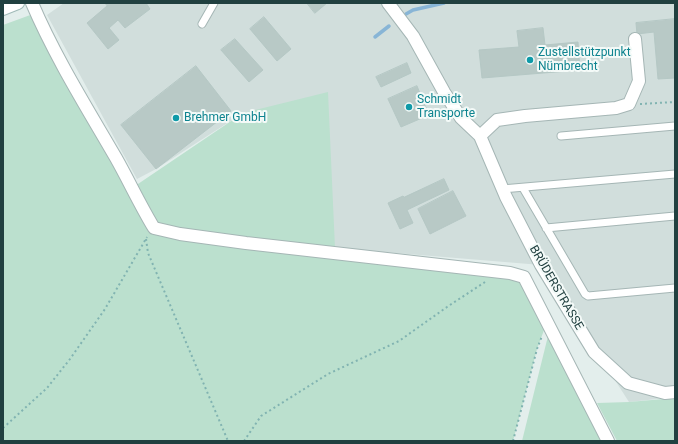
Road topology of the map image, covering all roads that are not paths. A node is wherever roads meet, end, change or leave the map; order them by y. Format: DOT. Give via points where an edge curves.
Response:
graph roads {
  1 [pos="18,3"];
  2 [pos="32,3"];
  3 [pos="214,3"];
  4 [pos="388,3"];
  5 [pos="3,9"];
  6 [pos="202,24"];
  7 [pos="635,40"];
  8 [pos="675,126"];
  9 [pos="480,136"];
  10 [pos="561,136"];
  11 [pos="675,174"];
  12 [pos="523,188"];
  13 [pos="502,189"];
  14 [pos="675,216"];
  15 [pos="546,228"];
  16 [pos="675,288"];
  17 [pos="675,392"];
  18 [pos="608,441"];
  1 -- 5 [label="street"];
  2 -- 18 [label="street" via="39,22 154,228 246,243 510,273 524,277"];
  3 -- 6 [label="lane"];
  4 -- 9 [label="street, BRÜDERSTRASSE" via="413,36 461,118"];
  7 -- 9 [label="street" via="639,80 629,104 616,108 497,120"];
  8 -- 10 [label="lane"];
  9 -- 13 [label="street, BRÜDERSTRASSE"];
  11 -- 12 [label="lane"];
  12 -- 13 [label="lane"];
  12 -- 15 [label="lane"];
  13 -- 17 [label="street, BRÜDERSTRASSE" via="543,269 594,352 628,383 666,393"];
  14 -- 15 [label="lane"];
  15 -- 16 [label="lane" via="588,296"];
}
